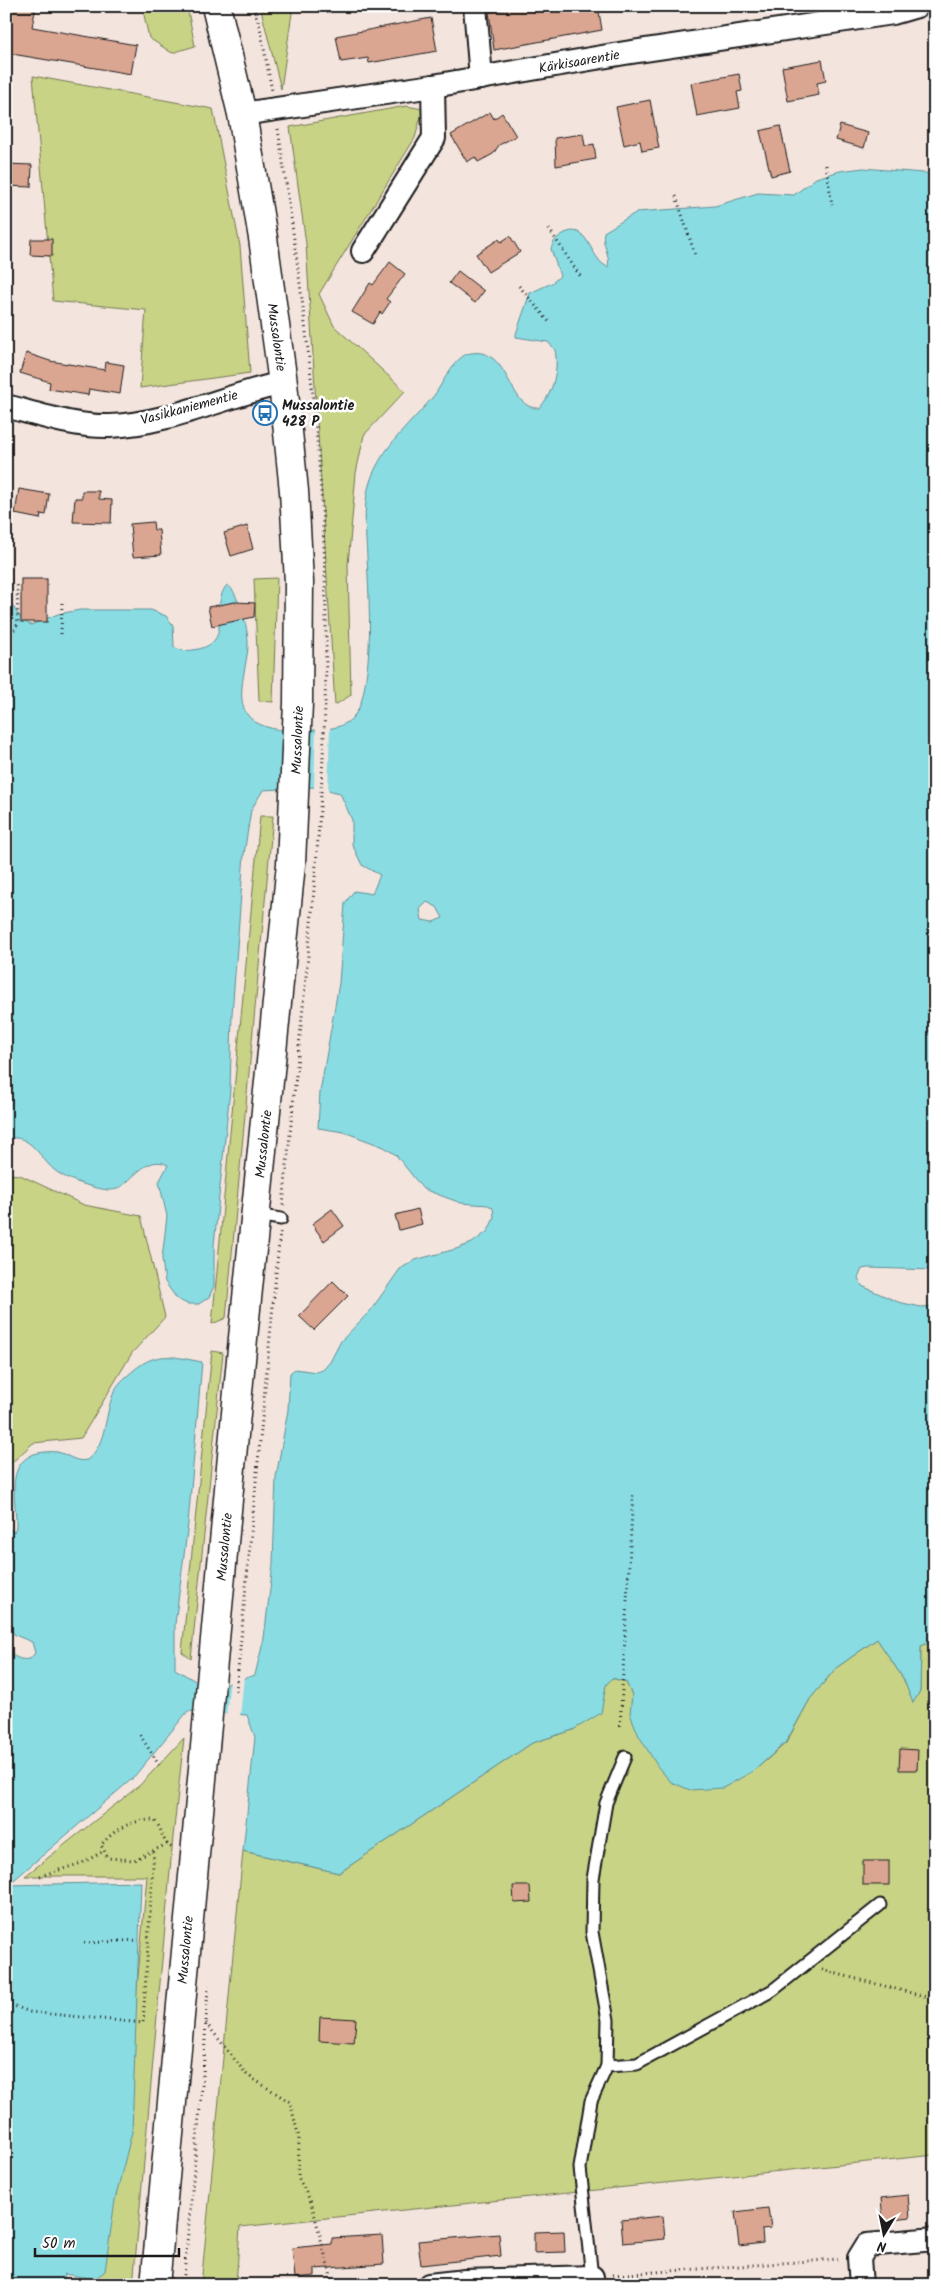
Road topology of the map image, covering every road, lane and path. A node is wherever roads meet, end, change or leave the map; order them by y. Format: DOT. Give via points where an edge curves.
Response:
graph roads {
  1 [pos="216,6"];
  2 [pos="475,6"];
  3 [pos="916,6"];
  4 [pos="481,78"];
  5 [pos="433,86"];
  6 [pos="242,114"];
  7 [pos="826,164"];
  8 [pos="676,196"];
  9 [pos="832,205"];
  10 [pos="549,229"];
  11 [pos="363,251"];
  12 [pos="696,258"];
  13 [pos="582,279"];
  14 [pos="519,286"];
  15 [pos="550,324"];
  16 [pos="283,383"];
  17 [pos="6,406"];
  18 [pos="17,583"];
  19 [pos="62,603"];
  20 [pos="61,634"];
  21 [pos="8,638"];
  22 [pos="324,692"];
  23 [pos="269,1217"];
  24 [pos="632,1493"];
  25 [pos="238,1664"];
  26 [pos="620,1726"];
  27 [pos="140,1735"];
  28 [pos="625,1757"];
  29 [pos="159,1765"];
  30 [pos="167,1844"];
  31 [pos="154,1850"];
  32 [pos="195,1851"];
  33 [pos="104,1852"];
  34 [pos="40,1876"];
  35 [pos="880,1904"];
  36 [pos="139,1940"];
  37 [pos="84,1943"];
  38 [pos="804,1965"];
  39 [pos="208,1983"];
  40 [pos="935,1999"];
  41 [pos="6,2003"];
  42 [pos="206,2022"];
  43 [pos="607,2066"];
  44 [pos="935,2239"];
  45 [pos="859,2258"];
  46 [pos="592,2281"];
  47 [pos="156,2285"];
  48 [pos="183,2285"];
  49 [pos="333,2285"];
  50 [pos="429,2285"];
  51 [pos="861,2285"];
  1 -- 6 [label="main road, Mussalontie"];
  2 -- 4 [label="street"];
  3 -- 4 [label="street, Kärkisaarentie" via="893,13"];
  4 -- 5 [label="street, Kärkisaarentie"];
  5 -- 6 [label="street, Kärkisaarentie"];
  5 -- 11 [label="street" via="434,138"];
  6 -- 16 [label="main road, Mussalontie"];
  7 -- 9 [label="path"];
  8 -- 12 [label="path"];
  10 -- 13 [label="path"];
  14 -- 15 [label="path"];
  16 -- 17 [label="street, Vasikkaniementie" via="256,388 160,418 110,426 65,422"];
  16 -- 23 [label="main road, Mussalontie" via="299,582 298,703 295,809"];
  18 -- 21 [label="path" via="18,624"];
  19 -- 20 [label="path"];
  22 -- 23 [label="path" via="315,889"];
  23 -- 25 [label="path"];
  23 -- 32 [label="main road, Mussalontie" via="214,1652"];
  24 -- 26 [label="path"];
  27 -- 29 [label="path"];
  28 -- 43 [label="lane" via="606,1803 593,1879 592,1932 608,2020"];
  30 -- 31 [label="path"];
  30 -- 32 [label="path" via="172,1848"];
  30 -- 33 [label="path" via="154,1820 140,1820 109,1835 101,1845"];
  31 -- 33 [label="path" via="134,1860 108,1858"];
  31 -- 41 [label="path" via="143,2023 30,2012"];
  32 -- 47 [label="main road, Mussalontie"];
  33 -- 34 [label="path" via="82,1863"];
  35 -- 38 [label="lane"];
  36 -- 37 [label="path"];
  38 -- 40 [label="path"];
  38 -- 43 [label="lane" via="773,1990 637,2064"];
  39 -- 42 [label="path"];
  42 -- 48 [label="path"];
  42 -- 49 [label="path" via="247,2075 290,2102 299,2138 298,2178 311,2202"];
  43 -- 46 [label="lane" via="591,2100 580,2168"];
  44 -- 45 [label="street" via="867,2245"];
  45 -- 46 [label="path"];
  45 -- 51 [label="street"];
  46 -- 50 [label="street" via="465,2281"];
}
